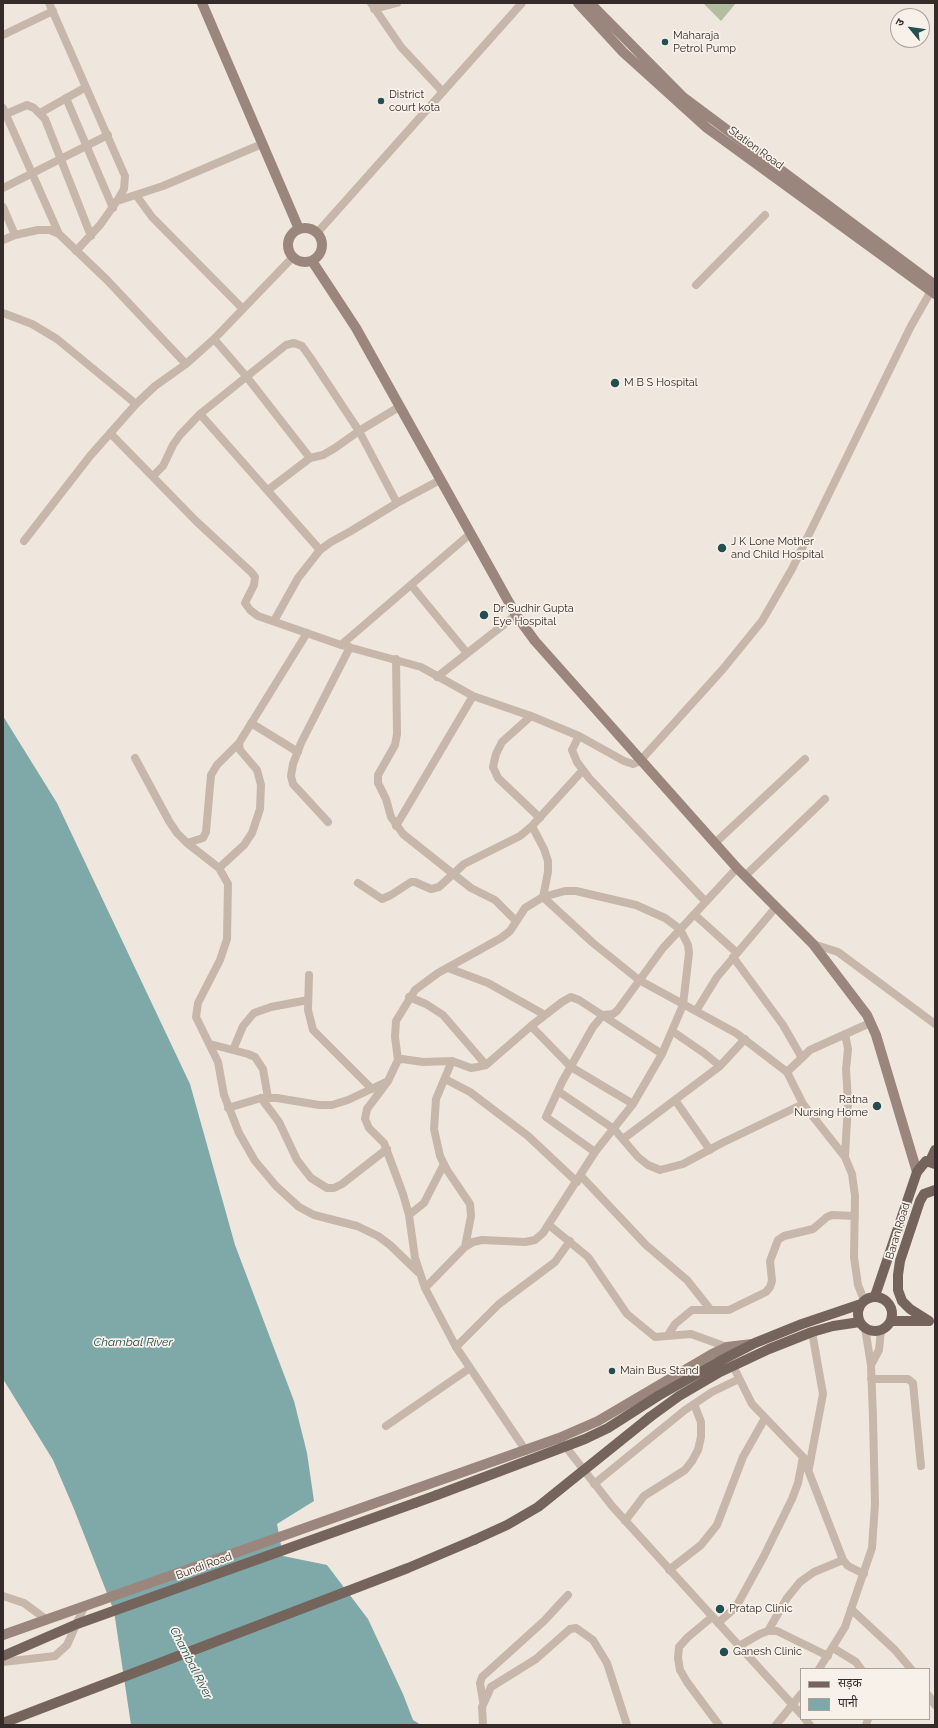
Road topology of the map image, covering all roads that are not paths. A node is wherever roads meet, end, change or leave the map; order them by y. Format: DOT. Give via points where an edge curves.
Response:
graph roads {
  1 [pos="49,3"];
  2 [pos="202,3"];
  3 [pos="396,3"];
  4 [pos="522,3"];
  5 [pos="578,3"];
  6 [pos="590,3"];
  7 [pos="372,6"];
  8 [pos="53,11"];
  9 [pos="3,35"];
  10 [pos="86,87"];
  11 [pos="443,92"];
  12 [pos="66,98"];
  13 [pos="4,111"];
  14 [pos="40,113"];
  15 [pos="108,135"];
  16 [pos="262,144"];
  17 [pos="86,145"];
  18 [pos="60,159"];
  19 [pos="31,173"];
  20 [pos="3,188"];
  21 [pos="136,195"];
  22 [pos="115,205"];
  23 [pos="3,207"];
  24 [pos="764,215"];
  25 [pos="299,230"];
  26 [pos="317,233"];
  27 [pos="58,234"];
  28 [pos="15,235"];
  29 [pos="91,236"];
  30 [pos="3,240"];
  31 [pos="76,251"];
  32 [pos="293,257"];
  33 [pos="312,261"];
  34 [pos="696,285"];
  35 [pos="934,290"];
  36 [pos="243,309"];
  37 [pos="3,312"];
  38 [pos="214,339"];
  39 [pos="186,364"];
  40 [pos="246,376"];
  41 [pos="136,404"];
  42 [pos="399,408"];
  43 [pos="200,414"];
  44 [pos="359,432"];
  45 [pos="111,434"];
  46 [pos="310,458"];
  47 [pos="152,476"];
  48 [pos="440,480"];
  49 [pos="268,490"];
  50 [pos="396,503"];
  51 [pos="470,534"];
  52 [pos="24,541"];
  53 [pos="320,550"];
  54 [pos="411,585"];
  55 [pos="516,615"];
  56 [pos="274,621"];
  57 [pos="307,633"];
  58 [pos="346,646"];
  59 [pos="467,653"];
  60 [pos="396,659"];
  61 [pos="437,677"];
  62 [pos="473,696"];
  63 [pos="530,716"];
  64 [pos="251,723"];
  65 [pos="579,736"];
  66 [pos="239,743"];
  67 [pos="298,752"];
  68 [pos="135,758"];
  69 [pos="805,759"];
  70 [pos="640,761"];
  71 [pos="583,770"];
  72 [pos="825,799"];
  73 [pos="540,818"];
  74 [pos="328,822"];
  75 [pos="396,826"];
  76 [pos="532,826"];
  77 [pos="187,843"];
  78 [pos="715,844"];
  79 [pos="219,868"];
  80 [pos="737,868"];
  81 [pos="453,872"];
  82 [pos="745,876"];
  83 [pos="358,883"];
  84 [pos="543,897"];
  85 [pos="705,901"];
  86 [pos="776,907"];
  87 [pos="694,915"];
  88 [pos="516,921"];
  89 [pos="680,929"];
  90 [pos="813,944"];
  91 [pos="735,955"];
  92 [pos="448,968"];
  93 [pos="309,974"];
  94 [pos="639,980"];
  95 [pos="409,997"];
  96 [pos="308,1000"];
  97 [pos="683,1005"];
  98 [pos="696,1011"];
  99 [pos="545,1015"];
  100 [pos="603,1015"];
  101 [pos="870,1023"];
  102 [pos="935,1024"];
  103 [pos="531,1026"];
  104 [pos="672,1031"];
  105 [pos="845,1034"];
  106 [pos="745,1039"];
  107 [pos="210,1044"];
  108 [pos="234,1050"];
  109 [pos="662,1054"];
  110 [pos="802,1058"];
  111 [pos="398,1060"];
  112 [pos="452,1062"];
  113 [pos="486,1065"];
  114 [pos="720,1066"];
  115 [pos="571,1067"];
  116 [pos="787,1072"];
  117 [pos="444,1079"];
  118 [pos="388,1081"];
  119 [pos="372,1089"];
  120 [pos="558,1091"];
  121 [pos="265,1098"];
  122 [pos="675,1100"];
  123 [pos="633,1104"];
  124 [pos="803,1104"];
  125 [pos="228,1108"];
  126 [pos="614,1129"];
  127 [pos="623,1139"];
  128 [pos="910,1146"];
  129 [pos="387,1149"];
  130 [pos="710,1150"];
  131 [pos="935,1150"];
  132 [pos="596,1152"];
  133 [pos="845,1157"];
  134 [pos="932,1162"];
  135 [pos="444,1164"];
  136 [pos="917,1172"];
  137 [pos="579,1179"];
  138 [pos="935,1190"];
  139 [pos="408,1215"];
  140 [pos="854,1216"];
  141 [pos="549,1225"];
  142 [pos="570,1241"];
  143 [pos="465,1246"];
  144 [pos="419,1273"];
  145 [pos="425,1288"];
  146 [pos="875,1296"];
  147 [pos="862,1302"];
  148 [pos="710,1309"];
  149 [pos="891,1321"];
  150 [pos="932,1321"];
  151 [pos="863,1325"];
  152 [pos="881,1330"];
  153 [pos="812,1332"];
  154 [pos="668,1335"];
  155 [pos="755,1344"];
  156 [pos="456,1347"];
  157 [pos="727,1348"];
  158 [pos="870,1365"];
  159 [pos="733,1366"];
  160 [pos="470,1368"];
  161 [pos="739,1379"];
  162 [pos="871,1379"];
  163 [pos="694,1404"];
  164 [pos="765,1418"];
  165 [pos="386,1426"];
  166 [pos="560,1438"];
  167 [pos="526,1451"];
  168 [pos="802,1457"];
  169 [pos="921,1466"];
  170 [pos="808,1468"];
  171 [pos="594,1484"];
  172 [pos="625,1521"];
  173 [pos="843,1560"];
  174 [pos="669,1570"];
  175 [pos="864,1574"];
  176 [pos="3,1595"];
  177 [pos="568,1595"];
  178 [pos="84,1608"];
  179 [pos="851,1609"];
  180 [pos="47,1620"];
  181 [pos="715,1620"];
  182 [pos="768,1631"];
  183 [pos="3,1635"];
  184 [pos="739,1646"];
  185 [pos="833,1648"];
  186 [pos="3,1656"];
  187 [pos="828,1656"];
  188 [pos="3,1662"];
  189 [pos="820,1668"];
  190 [pos="860,1668"];
  191 [pos="910,1668"];
  192 [pos="800,1695"];
  193 [pos="483,1701"];
  194 [pos="793,1704"];
  195 [pos="800,1713"];
  196 [pos="3,1723"];
  197 [pos="483,1725"];
  198 [pos="627,1725"];
  199 [pos="719,1725"];
  200 [pos="776,1725"];
  1 -- 8 [label="street"];
  2 -- 16 [label="street"];
  3 -- 7 [label="street"];
  4 -- 11 [label="street"];
  5 -- 35 [label="street, Station Road" via="623,52 708,128"];
  6 -- 35 [label="street, Station Road" via="683,97"];
  7 -- 11 [label="street" via="401,47"];
  8 -- 9 [label="street"];
  8 -- 10 [label="street"];
  10 -- 12 [label="street"];
  10 -- 15 [label="street"];
  11 -- 26 [label="street"];
  12 -- 14 [label="street"];
  12 -- 17 [label="street"];
  13 -- 14 [label="street" via="27,105"];
  13 -- 19 [label="street"];
  14 -- 18 [label="street" via="45,119"];
  15 -- 17 [label="street"];
  15 -- 22 [label="street" via="125,176 124,189"];
  16 -- 21 [label="street"];
  16 -- 25 [label="street"];
  17 -- 18 [label="street"];
  17 -- 22 [label="street"];
  18 -- 19 [label="street"];
  18 -- 29 [label="street"];
  19 -- 20 [label="street"];
  19 -- 27 [label="street"];
  21 -- 22 [label="street"];
  21 -- 36 [label="street" via="152,217"];
  22 -- 29 [label="street"];
  23 -- 28 [label="street"];
  24 -- 34 [label="street"];
  25 -- 26 [label="street" via="306,228"];
  25 -- 32 [label="street" via="290,239 290,252"];
  26 -- 33 [label="street" via="321,239 321,252"];
  27 -- 28 [label="street" via="50,230 38,230"];
  27 -- 31 [label="street"];
  28 -- 30 [label="street"];
  29 -- 31 [label="street"];
  31 -- 39 [label="street"];
  32 -- 33 [label="street" via="299,261"];
  32 -- 36 [label="street"];
  33 -- 42 [label="street" via="356,328"];
  35 -- 70 [label="street" via="911,326 792,569 762,621 723,669"];
  36 -- 38 [label="street"];
  37 -- 41 [label="street" via="32,324 56,340"];
  38 -- 39 [label="street"];
  38 -- 40 [label="street"];
  39 -- 41 [label="street" via="155,386"];
  40 -- 43 [label="street"];
  40 -- 44 [label="street" via="286,344 302,346"];
  40 -- 46 [label="street"];
  41 -- 45 [label="street"];
  42 -- 44 [label="street"];
  42 -- 48 [label="street"];
  43 -- 47 [label="street" via="172,445 163,466"];
  43 -- 49 [label="street"];
  44 -- 46 [label="street" via="323,455"];
  44 -- 50 [label="street"];
  45 -- 47 [label="street"];
  45 -- 52 [label="street" via="90,456"];
  46 -- 49 [label="street"];
  47 -- 56 [label="street" via="251,572 255,577 254,585 246,603 258,616"];
  48 -- 50 [label="street"];
  48 -- 51 [label="street"];
  49 -- 53 [label="street"];
  50 -- 53 [label="street"];
  51 -- 54 [label="street"];
  51 -- 55 [label="street"];
  53 -- 56 [label="street" via="298,578"];
  54 -- 58 [label="street"];
  54 -- 59 [label="street"];
  55 -- 59 [label="street"];
  55 -- 70 [label="street" via="561,673"];
  56 -- 57 [label="street"];
  57 -- 58 [label="street"];
  57 -- 64 [label="street"];
  58 -- 60 [label="street"];
  58 -- 67 [label="street"];
  59 -- 61 [label="street"];
  60 -- 61 [label="street" via="421,667"];
  60 -- 75 [label="street" via="397,734 395,745 378,775 378,783 386,799 390,817"];
  61 -- 62 [label="street"];
  62 -- 63 [label="street"];
  62 -- 75 [label="street"];
  63 -- 65 [label="street"];
  63 -- 73 [label="street" via="502,742 493,766 498,778"];
  64 -- 66 [label="street"];
  64 -- 67 [label="street"];
  65 -- 70 [label="street" via="624,761 633,764"];
  65 -- 71 [label="street" via="572,750"];
  66 -- 77 [label="street" via="217,765 211,775 206,832 203,838"];
  66 -- 79 [label="street" via="240,750 257,770 261,785 260,809 252,833 244,845"];
  67 -- 74 [label="street" via="291,776 293,784"];
  68 -- 77 [label="street" via="169,821"];
  69 -- 78 [label="street"];
  70 -- 78 [label="street"];
  71 -- 73 [label="street"];
  71 -- 85 [label="street"];
  72 -- 82 [label="street"];
  73 -- 76 [label="street"];
  75 -- 81 [label="street" via="427,854"];
  76 -- 81 [label="street" via="520,836 476,856"];
  76 -- 84 [label="street" via="548,862"];
  77 -- 79 [label="street"];
  78 -- 80 [label="street"];
  79 -- 107 [label="street" via="228,884 227,939 220,960 198,1003 196,1017"];
  80 -- 82 [label="street"];
  80 -- 85 [label="street"];
  81 -- 83 [label="street" via="439,887 431,889 411,882 382,899"];
  81 -- 88 [label="street" via="471,888 495,900"];
  82 -- 86 [label="street"];
  84 -- 88 [label="street" via="525,908"];
  84 -- 89 [label="street" via="576,891 636,905 665,918"];
  84 -- 94 [label="street" via="593,943"];
  85 -- 87 [label="street"];
  86 -- 90 [label="street"];
  86 -- 91 [label="street"];
  87 -- 89 [label="street"];
  87 -- 91 [label="street"];
  88 -- 92 [label="street" via="502,938"];
  89 -- 94 [label="street"];
  89 -- 97 [label="street" via="689,953"];
  90 -- 101 [label="street" via="867,1015"];
  90 -- 102 [label="street" via="838,952"];
  91 -- 98 [label="street" via="717,976"];
  91 -- 110 [label="street" via="783,1025"];
  92 -- 95 [label="street" via="415,990"];
  92 -- 99 [label="street" via="488,983"];
  93 -- 96 [label="street"];
  94 -- 97 [label="street"];
  94 -- 100 [label="street" via="617,1011"];
  95 -- 111 [label="street" via="396,1021"];
  95 -- 113 [label="street" via="443,1015"];
  96 -- 108 [label="street" via="270,1007 254,1013 243,1026"];
  96 -- 119 [label="street" via="313,1030"];
  97 -- 98 [label="street"];
  97 -- 104 [label="street"];
  98 -- 106 [label="street"];
  99 -- 100 [label="street" via="571,997"];
  99 -- 103 [label="street"];
  100 -- 109 [label="street"];
  100 -- 115 [label="street" via="593,1027"];
  101 -- 105 [label="street"];
  101 -- 128 [label="street"];
  103 -- 113 [label="street"];
  103 -- 115 [label="street"];
  104 -- 109 [label="street"];
  104 -- 114 [label="street"];
  105 -- 110 [label="street" via="810,1050"];
  105 -- 133 [label="street" via="848,1048 848,1102"];
  106 -- 114 [label="street"];
  106 -- 116 [label="street"];
  107 -- 108 [label="street"];
  107 -- 125 [label="street" via="218,1062"];
  108 -- 121 [label="street" via="248,1054 259,1062 263,1069"];
  109 -- 123 [label="street"];
  110 -- 116 [label="street"];
  111 -- 112 [label="street" via="402,1058 423,1062"];
  111 -- 118 [label="street"];
  112 -- 113 [label="street" via="471,1068"];
  112 -- 117 [label="street"];
  114 -- 122 [label="street"];
  115 -- 120 [label="street"];
  115 -- 123 [label="street"];
  116 -- 124 [label="street"];
  117 -- 135 [label="street" via="436,1099 434,1123"];
  117 -- 137 [label="street" via="470,1092"];
  118 -- 119 [label="street"];
  118 -- 129 [label="street" via="367,1109 365,1119 368,1128"];
  119 -- 121 [label="street" via="332,1105"];
  120 -- 126 [label="street"];
  120 -- 132 [label="street" via="546,1117"];
  121 -- 125 [label="street"];
  121 -- 129 [label="street" via="297,1160 311,1178 327,1188 342,1184"];
  122 -- 127 [label="street"];
  122 -- 130 [label="street"];
  123 -- 126 [label="street"];
  124 -- 130 [label="street"];
  124 -- 133 [label="street"];
  125 -- 144 [label="street" via="255,1161 290,1199 314,1215 357,1226 378,1236 390,1244"];
  126 -- 127 [label="street"];
  126 -- 132 [label="street"];
  127 -- 130 [label="street" via="648,1165 660,1170 683,1164"];
  128 -- 134 [label="street"];
  128 -- 136 [label="street"];
  129 -- 139 [label="street"];
  131 -- 134 [label="main road, Baran Road"];
  132 -- 137 [label="street"];
  133 -- 140 [label="street" via="852,1174"];
  134 -- 136 [label="main road, Baran Road"];
  135 -- 139 [label="street" via="424,1203"];
  135 -- 143 [label="street" via="470,1204 471,1216"];
  136 -- 146 [label="main road, Baran Road"];
  137 -- 141 [label="street"];
  137 -- 148 [label="street" via="646,1245 687,1280"];
  138 -- 150 [label="main road, Baran Road" via="924,1194 920,1201 900,1261 898,1275 898,1290 902,1301 910,1309"];
  139 -- 144 [label="street"];
  140 -- 147 [label="street" via="854,1257"];
  140 -- 148 [label="street" via="832,1215 813,1229 784,1236 778,1240 770,1261 772,1281 766,1292 728,1310"];
  141 -- 142 [label="street"];
  141 -- 143 [label="street" via="535,1240 513,1243 482,1240"];
  142 -- 154 [label="street" via="588,1257 627,1314 655,1337"];
  142 -- 156 [label="street" via="555,1262 499,1304"];
  143 -- 145 [label="street"];
  144 -- 145 [label="street"];
  145 -- 156 [label="street"];
  146 -- 147 [label="main road"];
  146 -- 149 [label="main road" via="882,1297 889,1303 893,1314"];
  147 -- 151 [label="main road" via="858,1313"];
  147 -- 155 [label="main road, Bundi Road"];
  148 -- 154 [label="street" via="692,1310 675,1324"];
  149 -- 150 [label="main road"];
  149 -- 152 [label="main road"];
  151 -- 152 [label="main road" via="876,1331"];
  151 -- 153 [label="main road" via="833,1326"];
  151 -- 158 [label="street"];
  152 -- 158 [label="street" via="878,1350"];
  153 -- 159 [label="main road"];
  153 -- 170 [label="street" via="823,1394"];
  154 -- 157 [label="street" via="699,1336"];
  155 -- 157 [label="street"];
  155 -- 186 [label="main road, Bundi Road, bridge" via="718,1362 608,1428 585,1439 77,1624"];
  156 -- 160 [label="street"];
  157 -- 166 [label="street" via="660,1383 598,1421"];
  158 -- 162 [label="street"];
  159 -- 161 [label="street"];
  159 -- 196 [label="main road, bridge" via="679,1396 538,1507 507,1525 408,1568"];
  160 -- 165 [label="street"];
  160 -- 167 [label="street"];
  161 -- 163 [label="street"];
  161 -- 164 [label="street" via="752,1404"];
  162 -- 169 [label="street" via="908,1379 913,1383"];
  162 -- 175 [label="street" via="875,1504 872,1548"];
  163 -- 171 [label="street" via="662,1427"];
  163 -- 172 [label="street" via="701,1422 701,1437 692,1461 685,1470 644,1496"];
  164 -- 168 [label="street"];
  164 -- 174 [label="street" via="743,1457 717,1525 701,1545"];
  166 -- 167 [label="street"];
  166 -- 171 [label="street"];
  167 -- 178 [label="street"];
  168 -- 170 [label="street"];
  168 -- 181 [label="street" via="798,1483 792,1499 764,1556 736,1607"];
  170 -- 173 [label="street"];
  171 -- 172 [label="street"];
  172 -- 174 [label="street"];
  173 -- 175 [label="street" via="848,1566"];
  173 -- 182 [label="street" via="814,1572 800,1582 787,1598"];
  174 -- 181 [label="street"];
  175 -- 179 [label="street"];
  176 -- 180 [label="street" via="24,1603"];
  177 -- 193 [label="street" via="544,1621 482,1677 480,1683"];
  178 -- 180 [label="street"];
  178 -- 188 [label="street" via="67,1645 55,1656"];
  179 -- 185 [label="street" via="845,1627"];
  179 -- 191 [label="street" via="895,1650"];
  180 -- 183 [label="street"];
  181 -- 184 [label="street"];
  181 -- 199 [label="street" via="688,1636 679,1647 678,1658 686,1682"];
  182 -- 184 [label="street"];
  182 -- 187 [label="street" via="777,1631"];
  184 -- 194 [label="street"];
  185 -- 187 [label="street"];
  185 -- 190 [label="street" via="856,1662"];
  187 -- 189 [label="street"];
  192 -- 194 [label="street"];
  193 -- 197 [label="street"];
  193 -- 198 [label="street" via="491,1687 536,1659 570,1629 576,1628 593,1640 607,1663"];
  194 -- 195 [label="street"];
  194 -- 200 [label="street"];
}
